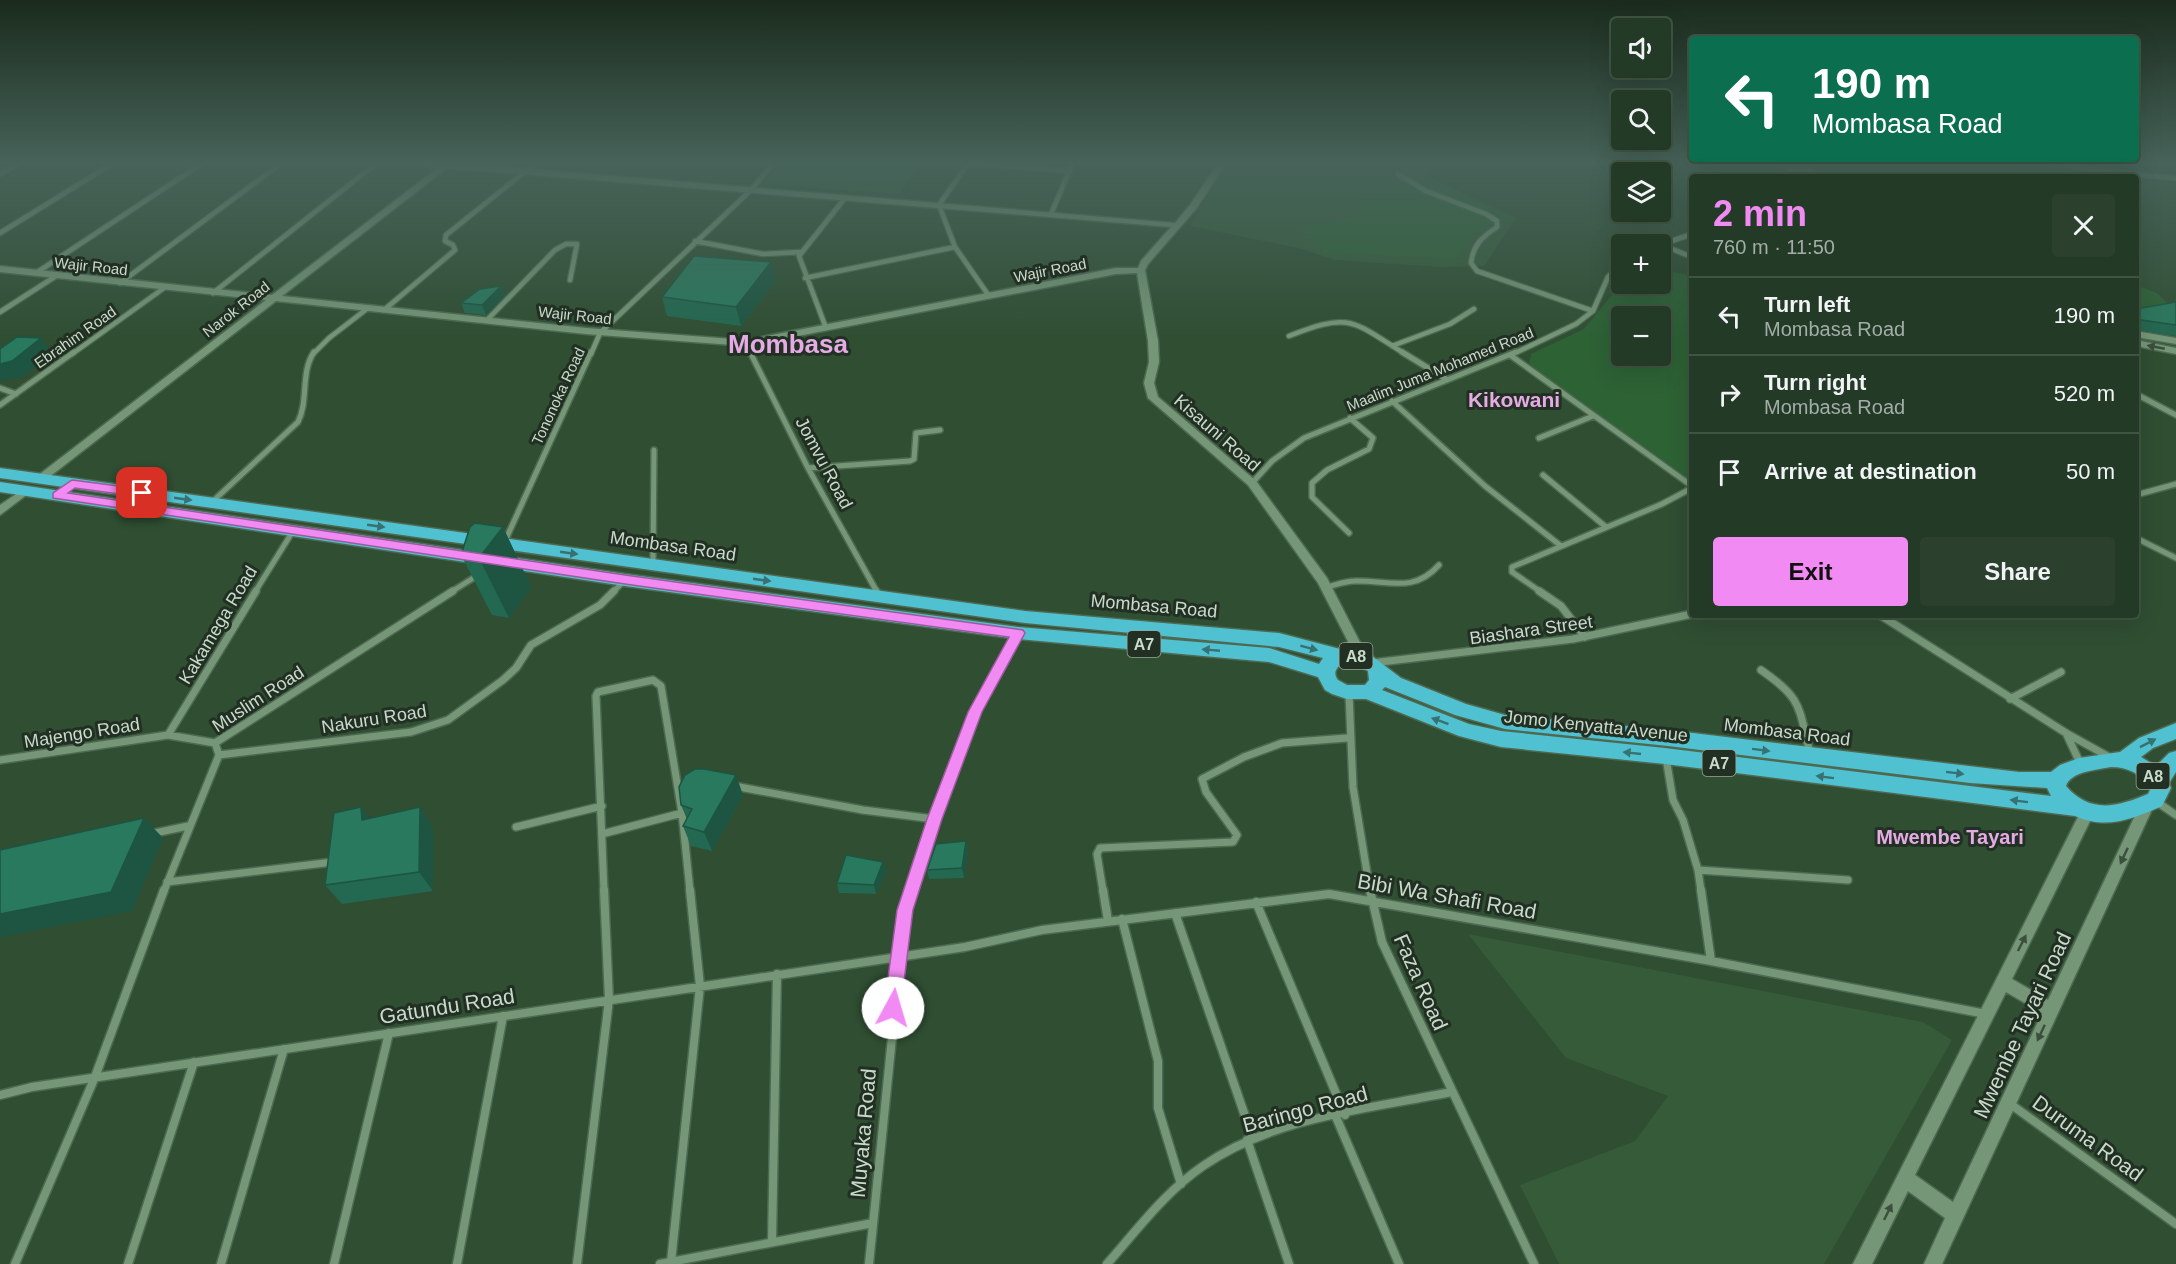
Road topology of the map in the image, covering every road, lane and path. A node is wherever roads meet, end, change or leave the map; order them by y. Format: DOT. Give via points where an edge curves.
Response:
graph roads {
  1 [pos="19,221"];
  2 [pos="115,221"];
  3 [pos="204,221"];
  4 [pos="304,221"];
  5 [pos="374,221"];
  6 [pos="463,221"];
  7 [pos="717,221"];
  8 [pos="826,221"];
  9 [pos="945,221"];
  10 [pos="1130,221"];
  11 [pos="1179,221"];
  12 [pos="1497,221"];
  13 [pos="1176,225"];
  14 [pos="0,233"];
  15 [pos="1689,235"];
  16 [pos="695,241"];
  17 [pos="1671,241"];
  18 [pos="955,247"];
  19 [pos="1671,249"];
  20 [pos="801,252"];
  21 [pos="1689,256"];
  22 [pos="0,269"];
  23 [pos="1142,270"];
  24 [pos="36,273"];
  25 [pos="1611,274"];
  26 [pos="56,276"];
  27 [pos="805,278"];
  28 [pos="570,279"];
  29 [pos="120,283"];
  30 [pos="164,288"];
  31 [pos="213,294"];
  32 [pos="988,296"];
  33 [pos="272,300"];
  34 [pos="368,308"];
  35 [pos="1474,309"];
  36 [pos="384,310"];
  37 [pos="1593,311"];
  38 [pos="0,312"];
  39 [pos="488,319"];
  40 [pos="826,328"];
  41 [pos="600,333"];
  42 [pos="2139,335"];
  43 [pos="1289,336"];
  44 [pos="2176,341"];
  45 [pos="746,343"];
  46 [pos="2139,344"];
  47 [pos="1392,346"];
  48 [pos="2176,351"];
  49 [pos="1510,355"];
  50 [pos="1446,379"];
  51 [pos="0,388"];
  52 [pos="16,393"];
  53 [pos="2139,396"];
  54 [pos="1392,401"];
  55 [pos="0,405"];
  56 [pos="2176,415"];
  57 [pos="1593,416"];
  58 [pos="1350,418"];
  59 [pos="940,430"];
  60 [pos="1539,438"];
  61 [pos="654,450"];
  62 [pos="808,468"];
  63 [pos="1542,475"];
  64 [pos="40,479"];
  65 [pos="3,480"];
  66 [pos="1252,483"];
  67 [pos="72,484"];
  68 [pos="2176,484"];
  69 [pos="1689,485"];
  70 [pos="1689,489"];
  71 [pos="25,491"];
  72 [pos="2139,494"];
  73 [pos="57,496"];
  74 [pos="212,503"];
  75 [pos="0,512"];
  76 [pos="1606,527"];
  77 [pos="293,530"];
  78 [pos="1349,533"];
  79 [pos="2139,540"];
  80 [pos="504,543"];
  81 [pos="524,546"];
  82 [pos="1561,546"];
  83 [pos="2176,558"];
  84 [pos="493,560"];
  85 [pos="512,563"];
  86 [pos="653,565"];
  87 [pos="1438,565"];
  88 [pos="625,580"];
  89 [pos="1327,586"];
  90 [pos="878,596"];
  91 [pos="1689,615"];
  92 [pos="1885,618"];
  93 [pos="1018,633"];
  94 [pos="1585,638"];
  95 [pos="1340,656"];
  96 [pos="1371,665"];
  97 [pos="1761,670"];
  98 [pos="2061,672"];
  99 [pos="1326,673"];
  100 [pos="1358,693"];
  101 [pos="2010,699"];
  102 [pos="2176,731"];
  103 [pos="2066,733"];
  104 [pos="168,735"];
  105 [pos="1347,738"];
  106 [pos="215,743"];
  107 [pos="219,755"];
  108 [pos="1665,756"];
  109 [pos="1811,756"];
  110 [pos="2117,759"];
  111 [pos="2176,759"];
  112 [pos="0,760"];
  113 [pos="2083,767"];
  114 [pos="2057,780"];
  115 [pos="689,783"];
  116 [pos="677,784"];
  117 [pos="723,784"];
  118 [pos="2154,796"];
  119 [pos="602,806"];
  120 [pos="2082,811"];
  121 [pos="682,813"];
  122 [pos="2176,815"];
  123 [pos="934,819"];
  124 [pos="188,826"];
  125 [pos="516,827"];
  126 [pos="602,834"];
  127 [pos="145,835"];
  128 [pos="333,862"];
  129 [pos="1698,870"];
  130 [pos="1848,880"];
  131 [pos="167,882"];
  132 [pos="1256,902"];
  133 [pos="1372,902"];
  134 [pos="1174,913"];
  135 [pos="1122,919"];
  136 [pos="1108,921"];
  137 [pos="899,956"];
  138 [pos="1711,961"];
  139 [pos="777,974"];
  140 [pos="2003,982"];
  141 [pos="700,986"];
  142 [pos="609,1000"];
  143 [pos="2052,1010"];
  144 [pos="1987,1015"];
  145 [pos="503,1016"];
  146 [pos="389,1033"];
  147 [pos="284,1049"];
  148 [pos="194,1062"];
  149 [pos="95,1077"];
  150 [pos="1451,1092"];
  151 [pos="0,1095"];
  152 [pos="2009,1102"];
  153 [pos="1340,1116"];
  154 [pos="1250,1139"];
  155 [pos="1905,1178"];
  156 [pos="1181,1184"];
  157 [pos="1956,1215"];
  158 [pos="873,1222"];
  159 [pos="2176,1224"];
  160 [pos="772,1241"];
  161 [pos="671,1262"];
  162 [pos="15,1264"];
  163 [pos="128,1264"];
  164 [pos="221,1264"];
  165 [pos="334,1264"];
  166 [pos="457,1264"];
  167 [pos="577,1264"];
  168 [pos="660,1264"];
  169 [pos="869,1264"];
  170 [pos="1107,1264"];
  171 [pos="1289,1264"];
  172 [pos="1399,1264"];
  173 [pos="1534,1264"];
  174 [pos="1862,1264"];
  175 [pos="1933,1264"];
  1 -- 14 [label="street"];
  2 -- 24 [label="street"];
  3 -- 29 [label="street"];
  4 -- 31 [label="street"];
  5 -- 33 [label="street, Narok Road"];
  6 -- 36 [label="street" via="443,239 455,250"];
  7 -- 16 [label="street, Tononoka Road"];
  8 -- 20 [label="street"];
  9 -- 18 [label="street"];
  10 -- 13 [label="street"];
  11 -- 13 [label="street"];
  12 -- 37 [label="street" via="1497,227 1474,245 1471,263 1478,271"];
  13 -- 23 [label="street" via="1143,263"];
  15 -- 17 [label="street"];
  16 -- 20 [label="street" via="763,254"];
  16 -- 41 [label="street, Tononoka Road"];
  18 -- 27 [label="street"];
  18 -- 32 [label="street"];
  19 -- 21 [label="street"];
  20 -- 27 [label="street"];
  22 -- 24 [label="street, Wajir Road"];
  23 -- 32 [label="street, Wajir Road" via="1116,271"];
  23 -- 66 [label="street, Kisauni Road" via="1154,348 1150,393 1169,414"];
  24 -- 26 [label="street, Wajir Road"];
  25 -- 37 [label="street"];
  26 -- 29 [label="street, Wajir Road"];
  26 -- 38 [label="street"];
  27 -- 40 [label="street"];
  28 -- 39 [label="street" via="578,249 578,244 572,242 555,250"];
  29 -- 30 [label="street, Wajir Road"];
  30 -- 31 [label="street, Wajir Road"];
  30 -- 52 [label="street, Ebrahim Road"];
  31 -- 33 [label="street, Wajir Road"];
  32 -- 40 [label="street, Wajir Road"];
  33 -- 34 [label="street, Wajir Road"];
  33 -- 64 [label="street, Narok Road"];
  34 -- 36 [label="street, Wajir Road"];
  34 -- 74 [label="street" via="311,356 304,405 297,422"];
  35 -- 47 [label="street" via="1450,324"];
  36 -- 39 [label="street, Wajir Road"];
  37 -- 49 [label="street, Maalim Juma Mohamed Road" via="1576,324"];
  39 -- 41 [label="street, Wajir Road"];
  40 -- 45 [label="street, Wajir Road"];
  41 -- 45 [label="street, Wajir Road"];
  41 -- 80 [label="street, Tononoka Road"];
  42 -- 44 [label="street"];
  43 -- 47 [label="street" via="1341,320 1354,322"];
  45 -- 62 [label="street, Jomvu Road"];
  48 -- 46 [label="street, one-way"];
  47 -- 50 [label="street"];
  49 -- 50 [label="street, Maalim Juma Mohamed Road"];
  49 -- 57 [label="street"];
  50 -- 54 [label="street, Maalim Juma Mohamed Road"];
  51 -- 52 [label="street"];
  52 -- 55 [label="street, Ebrahim Road"];
  53 -- 56 [label="street"];
  54 -- 58 [label="street, Maalim Juma Mohamed Road"];
  54 -- 82 [label="street" via="1485,486"];
  57 -- 60 [label="street"];
  57 -- 69 [label="street"];
  58 -- 66 [label="street, Maalim Juma Mohamed Road" via="1304,438 1272,461"];
  58 -- 78 [label="street" via="1373,438 1373,444 1312,483 1312,496"];
  59 -- 62 [label="street" via="916,433 914,459 910,461"];
  61 -- 86 [label="street"];
  62 -- 90 [label="street, Jomvu Road"];
  63 -- 76 [label="street"];
  64 -- 65 [label="highway, Mombasa Road / A7"];
  64 -- 67 [label="highway, Mombasa Road / A7"];
  65 -- 71 [label="highway, Mombasa Road / A7"];
  66 -- 89 [label="street, Kisauni Road"];
  67 -- 73 [label="highway"];
  67 -- 74 [label="highway, Mombasa Road / A7, one-way"];
  68 -- 72 [label="street"];
  70 -- 76 [label="street"];
  71 -- 73 [label="highway, Mombasa Road / A7"];
  71 -- 75 [label="street"];
  73 -- 77 [label="highway, Mombasa Road / A7"];
  74 -- 80 [label="highway, Mombasa Road / A7, one-way"];
  76 -- 82 [label="street"];
  77 -- 84 [label="highway, Mombasa Road / A7"];
  77 -- 104 [label="street, Kakamega Road"];
  79 -- 83 [label="street"];
  80 -- 81 [label="highway, Mombasa Road / A7"];
  80 -- 84 [label="street, Tononoka Road"];
  81 -- 85 [label="highway"];
  81 -- 86 [label="highway, Mombasa Road / A7, one-way"];
  82 -- 94 [label="street" via="1511,570 1561,606"];
  84 -- 85 [label="highway, Mombasa Road / A7"];
  84 -- 106 [label="street, Muslim Road" via="473,580"];
  85 -- 88 [label="highway, Mombasa Road / A7"];
  86 -- 90 [label="highway, Mombasa Road / A7, one-way"];
  87 -- 89 [label="street" via="1430,576 1416,584 1353,581"];
  88 -- 93 [label="highway, Mombasa Road / A7"];
  88 -- 107 [label="street, Nakuru Road" via="600,605 531,645 503,680 448,720 411,732"];
  89 -- 96 [label="street, Kisauni Road" via="1347,633"];
  90 -- 95 [label="highway, Mombasa Road / A7, one-way" via="1025,616 1279,640"];
  91 -- 94 [label="street, Biashara Street"];
  92 -- 101 [label="street"];
  99 -- 93 [label="highway, Mombasa Road / A7, one-way" via="1269,655"];
  93 -- 123 [label="street, Muyaka Road" via="975,712"];
  94 -- 96 [label="street, Biashara Street"];
  95 -- 96 [label="highway, A8"];
  95 -- 99 [label="highway, A8" via="1329,663"];
  96 -- 100 [label="highway, A8" via="1377,684"];
  96 -- 109 [label="highway, Mombasa Road / A7, one-way" via="1394,683 1496,721"];
  97 -- 109 [label="street" via="1787,688 1797,701"];
  98 -- 101 [label="street"];
  99 -- 100 [label="highway, Jomo Kenyatta Avenue / A8" via="1333,686"];
  100 -- 105 [label="street, Faza Road"];
  108 -- 100 [label="highway, Jomo Kenyatta Avenue / A7, one-way" via="1484,736"];
  101 -- 103 [label="street"];
  110 -- 102 [label="highway, one-way"];
  103 -- 110 [label="street"];
  103 -- 113 [label="street"];
  104 -- 106 [label="street, Majengo Road"];
  104 -- 112 [label="street, Majengo Road"];
  105 -- 133 [label="street, Faza Road"];
  105 -- 136 [label="street" via="1282,743 1202,779 1206,792 1237,835 1236,840 1100,848 1096,854"];
  106 -- 107 [label="street, Muslim Road"];
  107 -- 124 [label="street, Muslim Road"];
  120 -- 108 [label="highway, Jomo Kenyatta Avenue / A7, one-way"];
  108 -- 129 [label="street" via="1673,800"];
  109 -- 114 [label="highway, Mombasa Road / A7, one-way" via="2009,779"];
  110 -- 113 [label="highway, A8"];
  110 -- 118 [label="highway, A8" via="2143,768"];
  111 -- 118 [label="highway" via="2163,772"];
  113 -- 114 [label="highway, A8" via="2063,773"];
  114 -- 120 [label="highway" via="2057,789"];
  115 -- 116 [label="street"];
  116 -- 119 [label="street" via="659,682 647,680 598,692"];
  116 -- 121 [label="street"];
  117 -- 123 [label="street"];
  118 -- 120 [label="highway, Jomo Kenyatta Avenue / A8" via="2106,816"];
  118 -- 122 [label="street"];
  118 -- 143 [label="street, Mwembe Tayari Road, one-way"];
  119 -- 125 [label="street"];
  119 -- 126 [label="street"];
  140 -- 120 [label="street, Mwembe Tayari Road, one-way"];
  121 -- 126 [label="street"];
  121 -- 141 [label="street"];
  123 -- 137 [label="street, Muyaka Road" via="905,910"];
  124 -- 127 [label="street"];
  124 -- 131 [label="street, Muslim Road"];
  126 -- 142 [label="street"];
  128 -- 131 [label="street"];
  129 -- 130 [label="street"];
  129 -- 138 [label="street"];
  131 -- 149 [label="street, Muslim Road"];
  132 -- 133 [label="street, Bibi Wa Shafi Road" via="1319,893"];
  132 -- 134 [label="street, Bibi Wa Shafi Road"];
  132 -- 153 [label="street"];
  133 -- 138 [label="street, Bibi Wa Shafi Road"];
  133 -- 150 [label="street, Faza Road" via="1382,942"];
  134 -- 135 [label="street, Bibi Wa Shafi Road"];
  134 -- 154 [label="street"];
  135 -- 136 [label="street, Bibi Wa Shafi Road"];
  135 -- 156 [label="street" via="1158,1061 1158,1108"];
  136 -- 137 [label="street, Bibi Wa Shafi Road"];
  137 -- 139 [label="street, Gatundu Road"];
  137 -- 158 [label="street, Muyaka Road"];
  138 -- 144 [label="street, Bibi Wa Shafi Road"];
  139 -- 141 [label="street, Gatundu Road"];
  139 -- 160 [label="street"];
  140 -- 143 [label="street"];
  140 -- 144 [label="street, Mwembe Tayari Road"];
  141 -- 142 [label="street, Gatundu Road"];
  141 -- 161 [label="street"];
  142 -- 145 [label="street, Gatundu Road"];
  142 -- 167 [label="street"];
  143 -- 152 [label="street, Mwembe Tayari Road, one-way"];
  144 -- 155 [label="street, Mwembe Tayari Road"];
  145 -- 146 [label="street, Gatundu Road"];
  145 -- 166 [label="street"];
  146 -- 147 [label="street, Gatundu Road"];
  146 -- 165 [label="street"];
  147 -- 148 [label="street, Gatundu Road"];
  147 -- 164 [label="street"];
  148 -- 149 [label="street, Gatundu Road"];
  148 -- 163 [label="street"];
  149 -- 151 [label="street, Gatundu Road"];
  149 -- 162 [label="street, Muslim Road"];
  150 -- 153 [label="street, Baringo Road"];
  150 -- 173 [label="street, Faza Road"];
  152 -- 157 [label="street, Mwembe Tayari Road"];
  152 -- 159 [label="street, Duruma Road"];
  153 -- 154 [label="street, Baringo Road"];
  153 -- 172 [label="street"];
  154 -- 156 [label="street, Baringo Road" via="1203,1166"];
  154 -- 171 [label="street"];
  155 -- 157 [label="street"];
  174 -- 155 [label="street, Mwembe Tayari Road, one-way"];
  156 -- 170 [label="street, Baringo Road"];
  157 -- 175 [label="street, Mwembe Tayari Road"];
  158 -- 160 [label="street"];
  158 -- 169 [label="street, Muyaka Road"];
  160 -- 161 [label="street"];
  161 -- 168 [label="street"];
}
